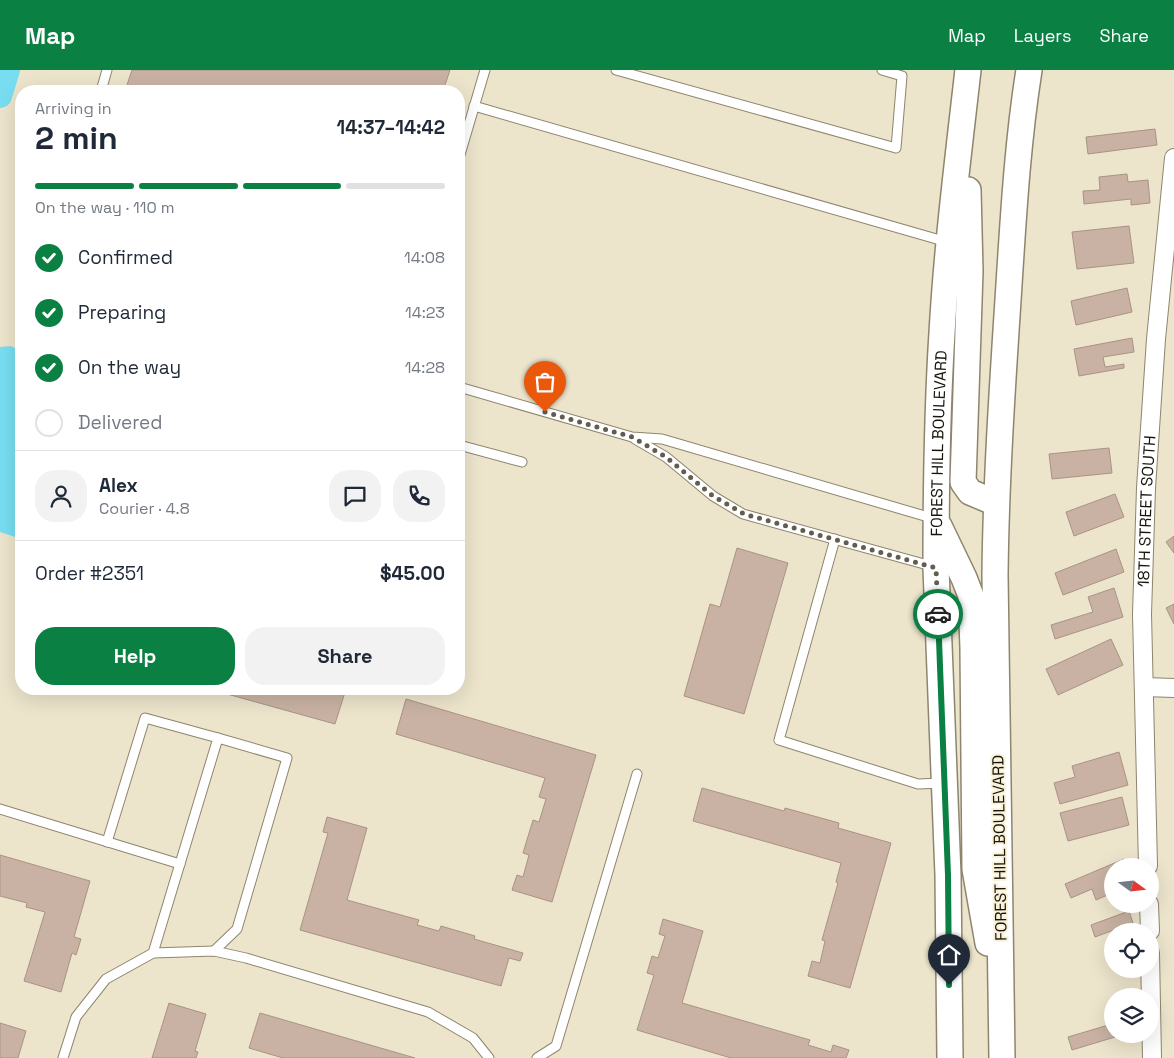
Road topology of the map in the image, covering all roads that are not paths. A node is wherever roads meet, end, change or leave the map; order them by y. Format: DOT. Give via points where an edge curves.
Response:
graph roads {
  1 [pos="107,70"];
  2 [pos="485,70"];
  3 [pos="616,70"];
  4 [pos="882,70"];
  5 [pos="968,70"];
  6 [pos="1029,70"];
  7 [pos="102,85"];
  8 [pos="964,105"];
  9 [pos="474,106"];
  10 [pos="465,137"];
  11 [pos="1174,158"];
  12 [pos="949,243"];
  13 [pos="465,389"];
  14 [pos="632,437"];
  15 [pos="465,447"];
  16 [pos="522,462"];
  17 [pos="996,502"];
  18 [pos="936,519"];
  19 [pos="836,540"];
  20 [pos="936,568"];
  21 [pos="1144,687"];
  22 [pos="1174,688"];
  23 [pos="218,738"];
  24 [pos="637,774"];
  25 [pos="944,782"];
  26 [pos="0,809"];
  27 [pos="107,842"];
  28 [pos="1148,858"];
  29 [pos="180,864"];
  30 [pos="214,951"];
  31 [pos="153,953"];
  32 [pos="1001,961"];
  33 [pos="1150,978"];
  34 [pos="63,1058"];
  35 [pos="489,1058"];
  36 [pos="537,1058"];
  37 [pos="950,1058"];
  38 [pos="1002,1058"];
  39 [pos="1152,1058"];
  1 -- 7 [label="lane"];
  2 -- 9 [label="lane"];
  3 -- 4 [label="lane" via="896,148 902,76"];
  5 -- 8 [label="main road, FOREST HILL BOULEVARD"];
  6 -- 17 [label="main road, FOREST HILL BOULEVARD" via="1022,110"];
  8 -- 12 [label="main road, FOREST HILL BOULEVARD"];
  8 -- 17 [label="main road" via="970,271 963,482 970,492"];
  9 -- 10 [label="lane"];
  9 -- 12 [label="lane"];
  11 -- 21 [label="street, 18TH STREET SOUTH" via="1156,339 1146,488 1142,614"];
  12 -- 18 [label="main road, FOREST HILL BOULEVARD" via="942,334"];
  13 -- 14 [label="lane"];
  14 -- 18 [label="lane" via="662,439"];
  14 -- 19 [label="lane" via="666,457 713,496 744,514"];
  15 -- 16 [label="lane"];
  17 -- 32 [label="main road, FOREST HILL BOULEVARD"];
  18 -- 20 [label="main road, FOREST HILL BOULEVARD"];
  18 -- 32 [label="main road" via="971,596 976,869 989,945"];
  19 -- 20 [label="lane"];
  19 -- 25 [label="lane" via="779,740 918,784"];
  20 -- 25 [label="main road, FOREST HILL BOULEVARD"];
  21 -- 22 [label="street"];
  21 -- 28 [label="street, 18TH STREET SOUTH"];
  23 -- 27 [label="lane" via="145,718"];
  23 -- 29 [label="lane"];
  23 -- 30 [label="lane" via="288,758 237,929"];
  24 -- 36 [label="lane" via="556,1046"];
  25 -- 37 [label="main road, FOREST HILL BOULEVARD"];
  26 -- 27 [label="lane"];
  27 -- 29 [label="lane"];
  29 -- 31 [label="lane"];
  30 -- 31 [label="lane"];
  30 -- 35 [label="lane" via="428,1012 473,1038"];
  31 -- 34 [label="lane" via="106,979 76,1017"];
  32 -- 38 [label="main road, FOREST HILL BOULEVARD"];
  33 -- 39 [label="street"];
}
